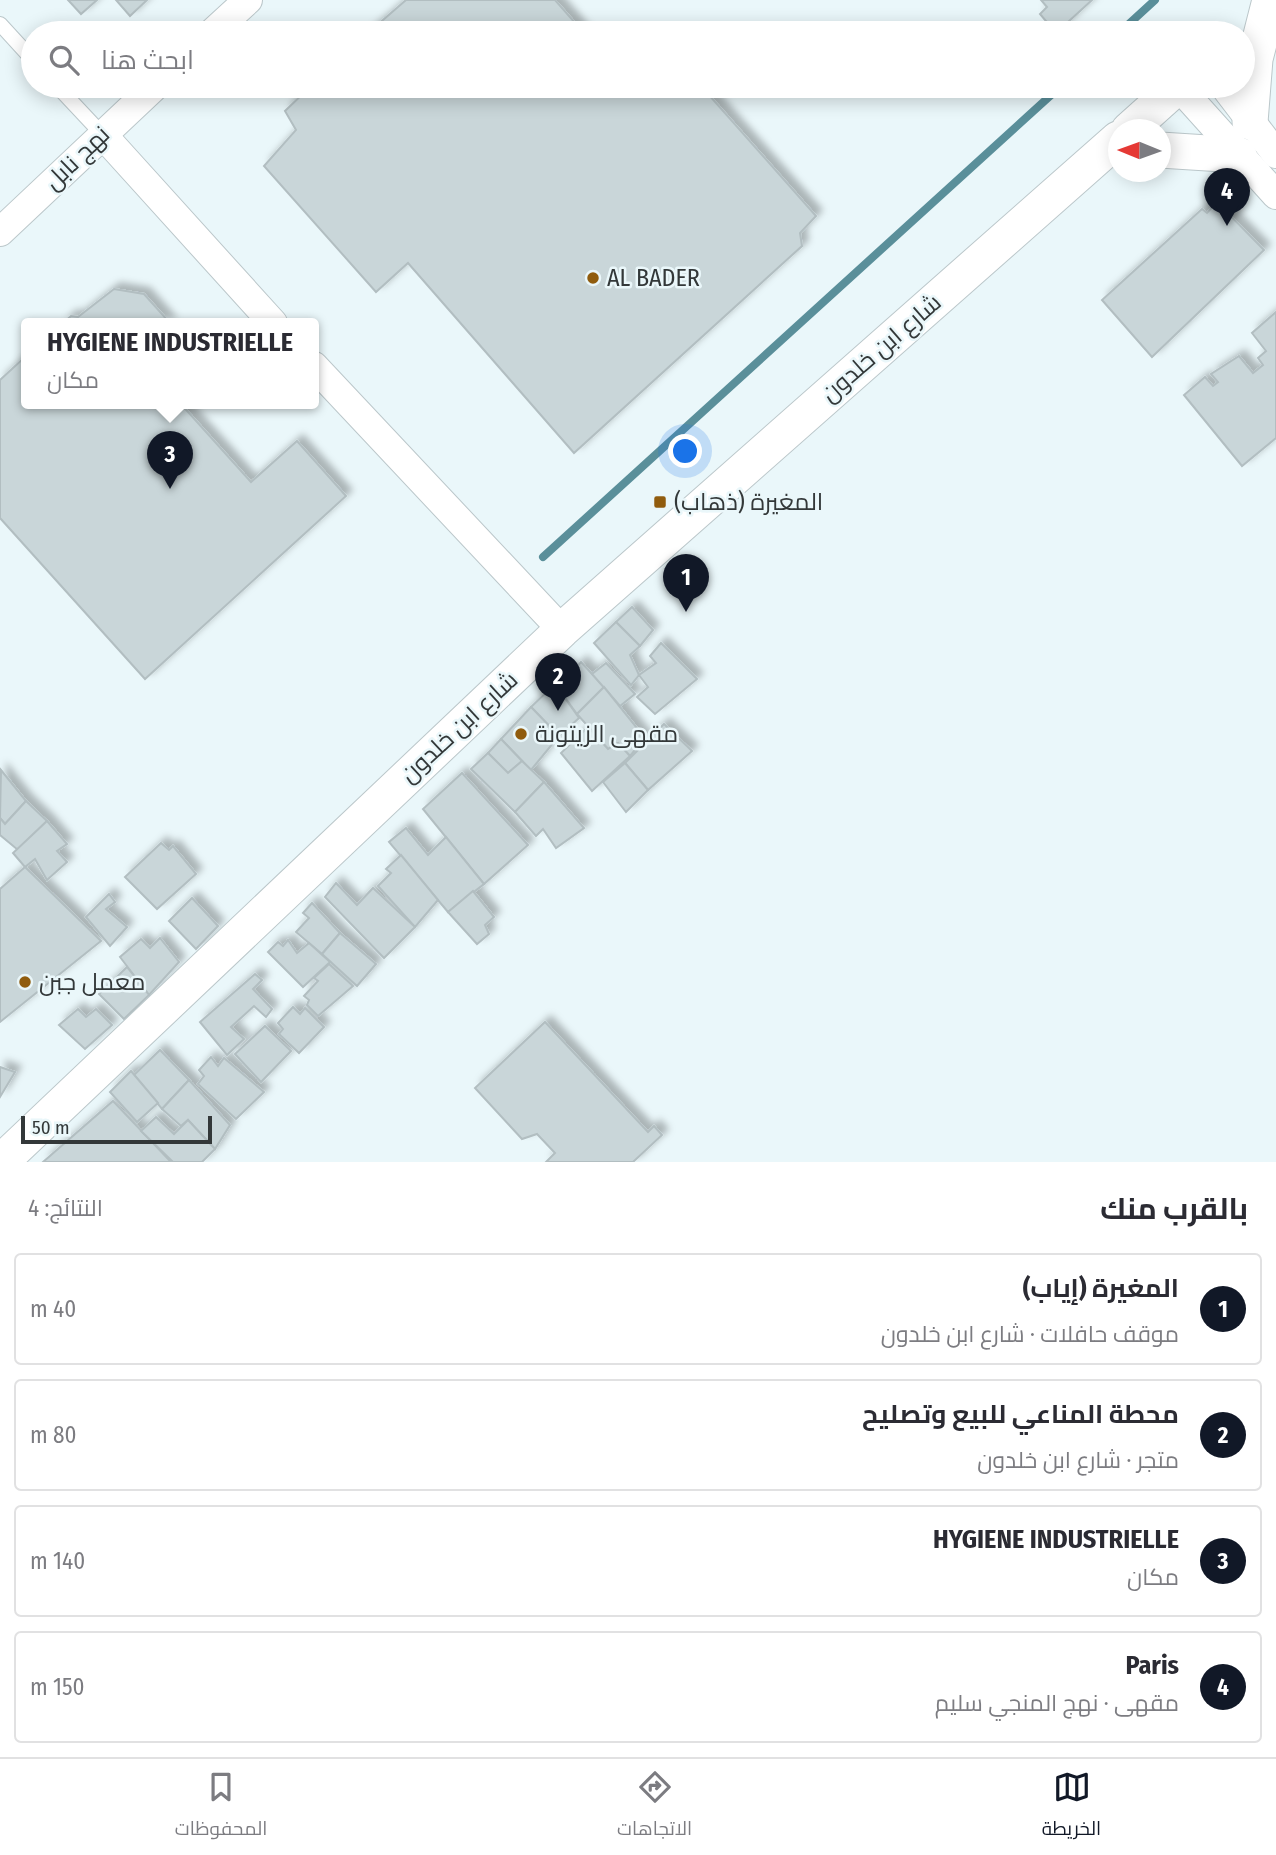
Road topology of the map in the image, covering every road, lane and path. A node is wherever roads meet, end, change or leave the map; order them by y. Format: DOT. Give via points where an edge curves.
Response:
graph roads {
  1 [pos="248,0"];
  2 [pos="1271,2"];
  3 [pos="225,21"];
  4 [pos="1250,21"];
  5 [pos="0,24"];
  6 [pos="21,47"];
  7 [pos="1255,60"];
  8 [pos="68,98"];
  9 [pos="142,98"];
  10 [pos="1165,98"];
  11 [pos="1189,98"];
  12 [pos="1233,98"];
  13 [pos="1252,98"];
  14 [pos="1142,119"];
  15 [pos="1250,122"];
  16 [pos="102,134"];
  17 [pos="1108,150"];
  18 [pos="1171,151"];
  19 [pos="1276,154"];
  20 [pos="1239,155"];
  21 [pos="1276,195"];
  22 [pos="0,232"];
  23 [pos="268,318"];
  24 [pos="319,372"];
  25 [pos="562,630"];
  26 [pos="1,1162"];
  1 -- 3 [label="street"];
  2 -- 4 [label="street"];
  2 -- 7 [label="street"];
  5 -- 6 [label="lane"];
  8 -- 16 [label="lane"];
  9 -- 16 [label="street, نهج نابل"];
  10 -- 14 [label="street, شارع ابن خلدون"];
  11 -- 20 [label="street"];
  12 -- 15 [label="street"];
  13 -- 15 [label="street"];
  15 -- 19 [label="street"];
  16 -- 22 [label="street, نهج نابل"];
  16 -- 23 [label="street"];
  17 -- 25 [label="street, شارع ابن خلدون"];
  18 -- 20 [label="street"];
  20 -- 21 [label="street"];
  24 -- 25 [label="street"];
  25 -- 26 [label="street, شارع ابن خلدون"];
}
